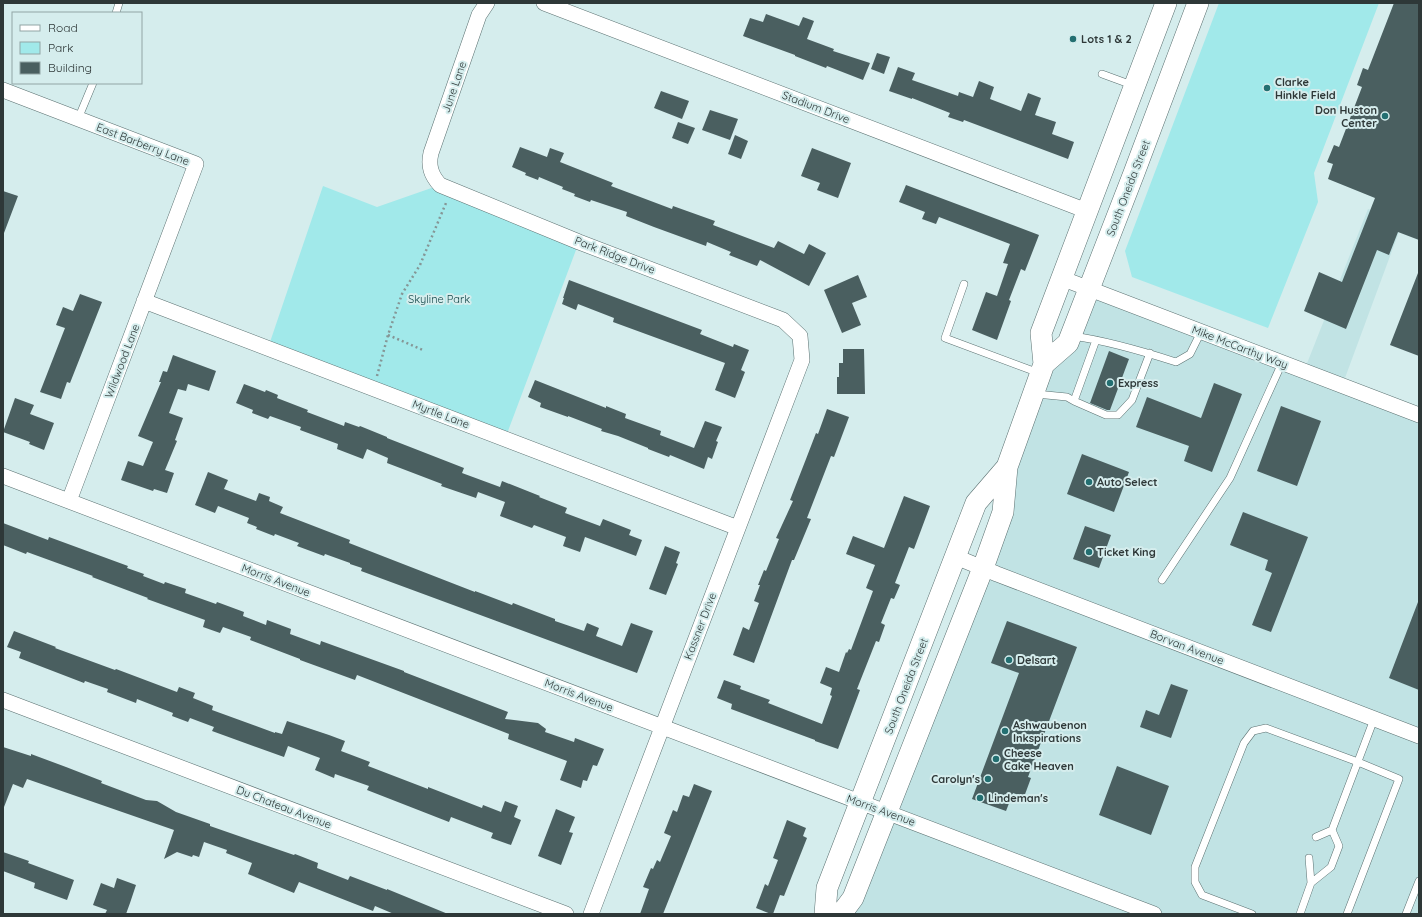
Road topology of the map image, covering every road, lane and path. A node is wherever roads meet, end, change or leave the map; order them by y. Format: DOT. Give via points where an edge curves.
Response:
graph roads {
  1 [pos="487,3"];
  2 [pos="544,3"];
  3 [pos="1166,3"];
  4 [pos="1198,3"];
  5 [pos="1102,74"];
  6 [pos="93,84"];
  7 [pos="1134,86"];
  8 [pos="3,90"];
  9 [pos="78,119"];
  10 [pos="431,173"];
  11 [pos="448,188"];
  12 [pos="1087,211"];
  13 [pos="175,220"];
  14 [pos="1062,278"];
  15 [pos="964,284"];
  16 [pos="1089,289"];
  17 [pos="144,301"];
  18 [pos="1201,332"];
  19 [pos="388,335"];
  20 [pos="800,336"];
  21 [pos="1070,336"];
  22 [pos="1096,340"];
  23 [pos="423,350"];
  24 [pos="1150,353"];
  25 [pos="1282,363"];
  26 [pos="1043,369"];
  27 [pos="372,388"];
  28 [pos="1034,393"];
  29 [pos="1074,401"];
  30 [pos="1419,415"];
  31 [pos="1007,467"];
  32 [pos="3,476"];
  33 [pos="69,501"];
  34 [pos="738,528"];
  35 [pos="956,557"];
  36 [pos="983,568"];
  37 [pos="1162,580"];
  38 [pos="3,700"];
  39 [pos="1374,719"];
  40 [pos="662,727"];
  41 [pos="1419,736"];
  42 [pos="1358,762"];
  43 [pos="860,802"];
  44 [pos="888,813"];
  45 [pos="1332,830"];
  46 [pos="1316,837"];
  47 [pos="1308,858"];
  48 [pos="1419,881"];
  49 [pos="1311,883"];
  50 [pos="566,914"];
  51 [pos="591,914"];
  52 [pos="825,914"];
  53 [pos="841,914"];
  54 [pos="1154,914"];
  55 [pos="1252,914"];
  56 [pos="1300,914"];
  57 [pos="1347,914"];
  58 [pos="1406,914"];
  1 -- 10 [label="street, June Lane" via="479,15 431,153"];
  2 -- 12 [label="street, Stadium Drive"];
  3 -- 7 [label="street, South Oneida Street"];
  4 -- 16 [label="street, South Oneida Street"];
  5 -- 7 [label="lane"];
  6 -- 9 [label="lane"];
  7 -- 12 [label="street, South Oneida Street"];
  8 -- 9 [label="street"];
  9 -- 13 [label="street, East Barberry Lane" via="196,164"];
  10 -- 11 [label="street, Park Ridge Drive" via="440,185"];
  11 -- 19 [label="path" via="445,206 420,265 402,294"];
  11 -- 20 [label="street, Park Ridge Drive" via="579,242 783,320"];
  12 -- 14 [label="street, South Oneida Street"];
  13 -- 17 [label="street, Wildwood Lane"];
  14 -- 16 [label="street, Mike McCarthy Way"];
  14 -- 26 [label="street, South Oneida Street" via="1041,333"];
  15 -- 26 [label="lane" via="946,338"];
  16 -- 18 [label="street, Mike McCarthy Way"];
  16 -- 21 [label="street, South Oneida Street"];
  17 -- 27 [label="street, Myrtle Lane"];
  17 -- 33 [label="street, Wildwood Lane"];
  18 -- 24 [label="lane" via="1190,354 1176,362"];
  18 -- 25 [label="street, Mike McCarthy Way"];
  19 -- 23 [label="path"];
  19 -- 27 [label="path"];
  20 -- 34 [label="street, Kassner Drive" via="802,360"];
  21 -- 22 [label="lane"];
  21 -- 26 [label="street, South Oneida Street" via="1068,343"];
  22 -- 24 [label="lane"];
  22 -- 29 [label="lane"];
  24 -- 29 [label="lane" via="1132,400 1118,415 1106,415"];
  25 -- 30 [label="street, Mike McCarthy Way"];
  25 -- 37 [label="lane" via="1230,478"];
  26 -- 28 [label="street, South Oneida Street"];
  27 -- 34 [label="street, Myrtle Lane"];
  28 -- 29 [label="lane" via="1068,397"];
  28 -- 31 [label="street, South Oneida Street"];
  31 -- 35 [label="street, South Oneida Street" via="976,503"];
  31 -- 36 [label="street, South Oneida Street" via="1003,512"];
  32 -- 33 [label="street, Morris Avenue"];
  33 -- 40 [label="street, Morris Avenue"];
  34 -- 40 [label="street, Kassner Drive"];
  35 -- 36 [label="street, Borvan Avenue"];
  35 -- 43 [label="street, South Oneida Street"];
  36 -- 39 [label="street, Borvan Avenue"];
  36 -- 44 [label="street, South Oneida Street"];
  38 -- 50 [label="street, Du Chateau Avenue"];
  39 -- 41 [label="street, Borvan Avenue"];
  39 -- 42 [label="lane"];
  40 -- 43 [label="street, Morris Avenue"];
  40 -- 51 [label="street, Kassner Drive"];
  42 -- 45 [label="lane"];
  42 -- 55 [label="lane" via="1266,728 1253,731 1244,743 1195,867 1195,882 1202,895"];
  42 -- 57 [label="lane" via="1399,779"];
  43 -- 44 [label="street, Morris Avenue"];
  43 -- 52 [label="street, South Oneida Street" via="827,888"];
  44 -- 53 [label="street, South Oneida Street" via="853,898"];
  44 -- 54 [label="street, Morris Avenue"];
  45 -- 46 [label="lane"];
  45 -- 49 [label="lane" via="1339,846 1331,867"];
  47 -- 49 [label="lane"];
  48 -- 58 [label="lane"];
  49 -- 56 [label="lane"];
}
